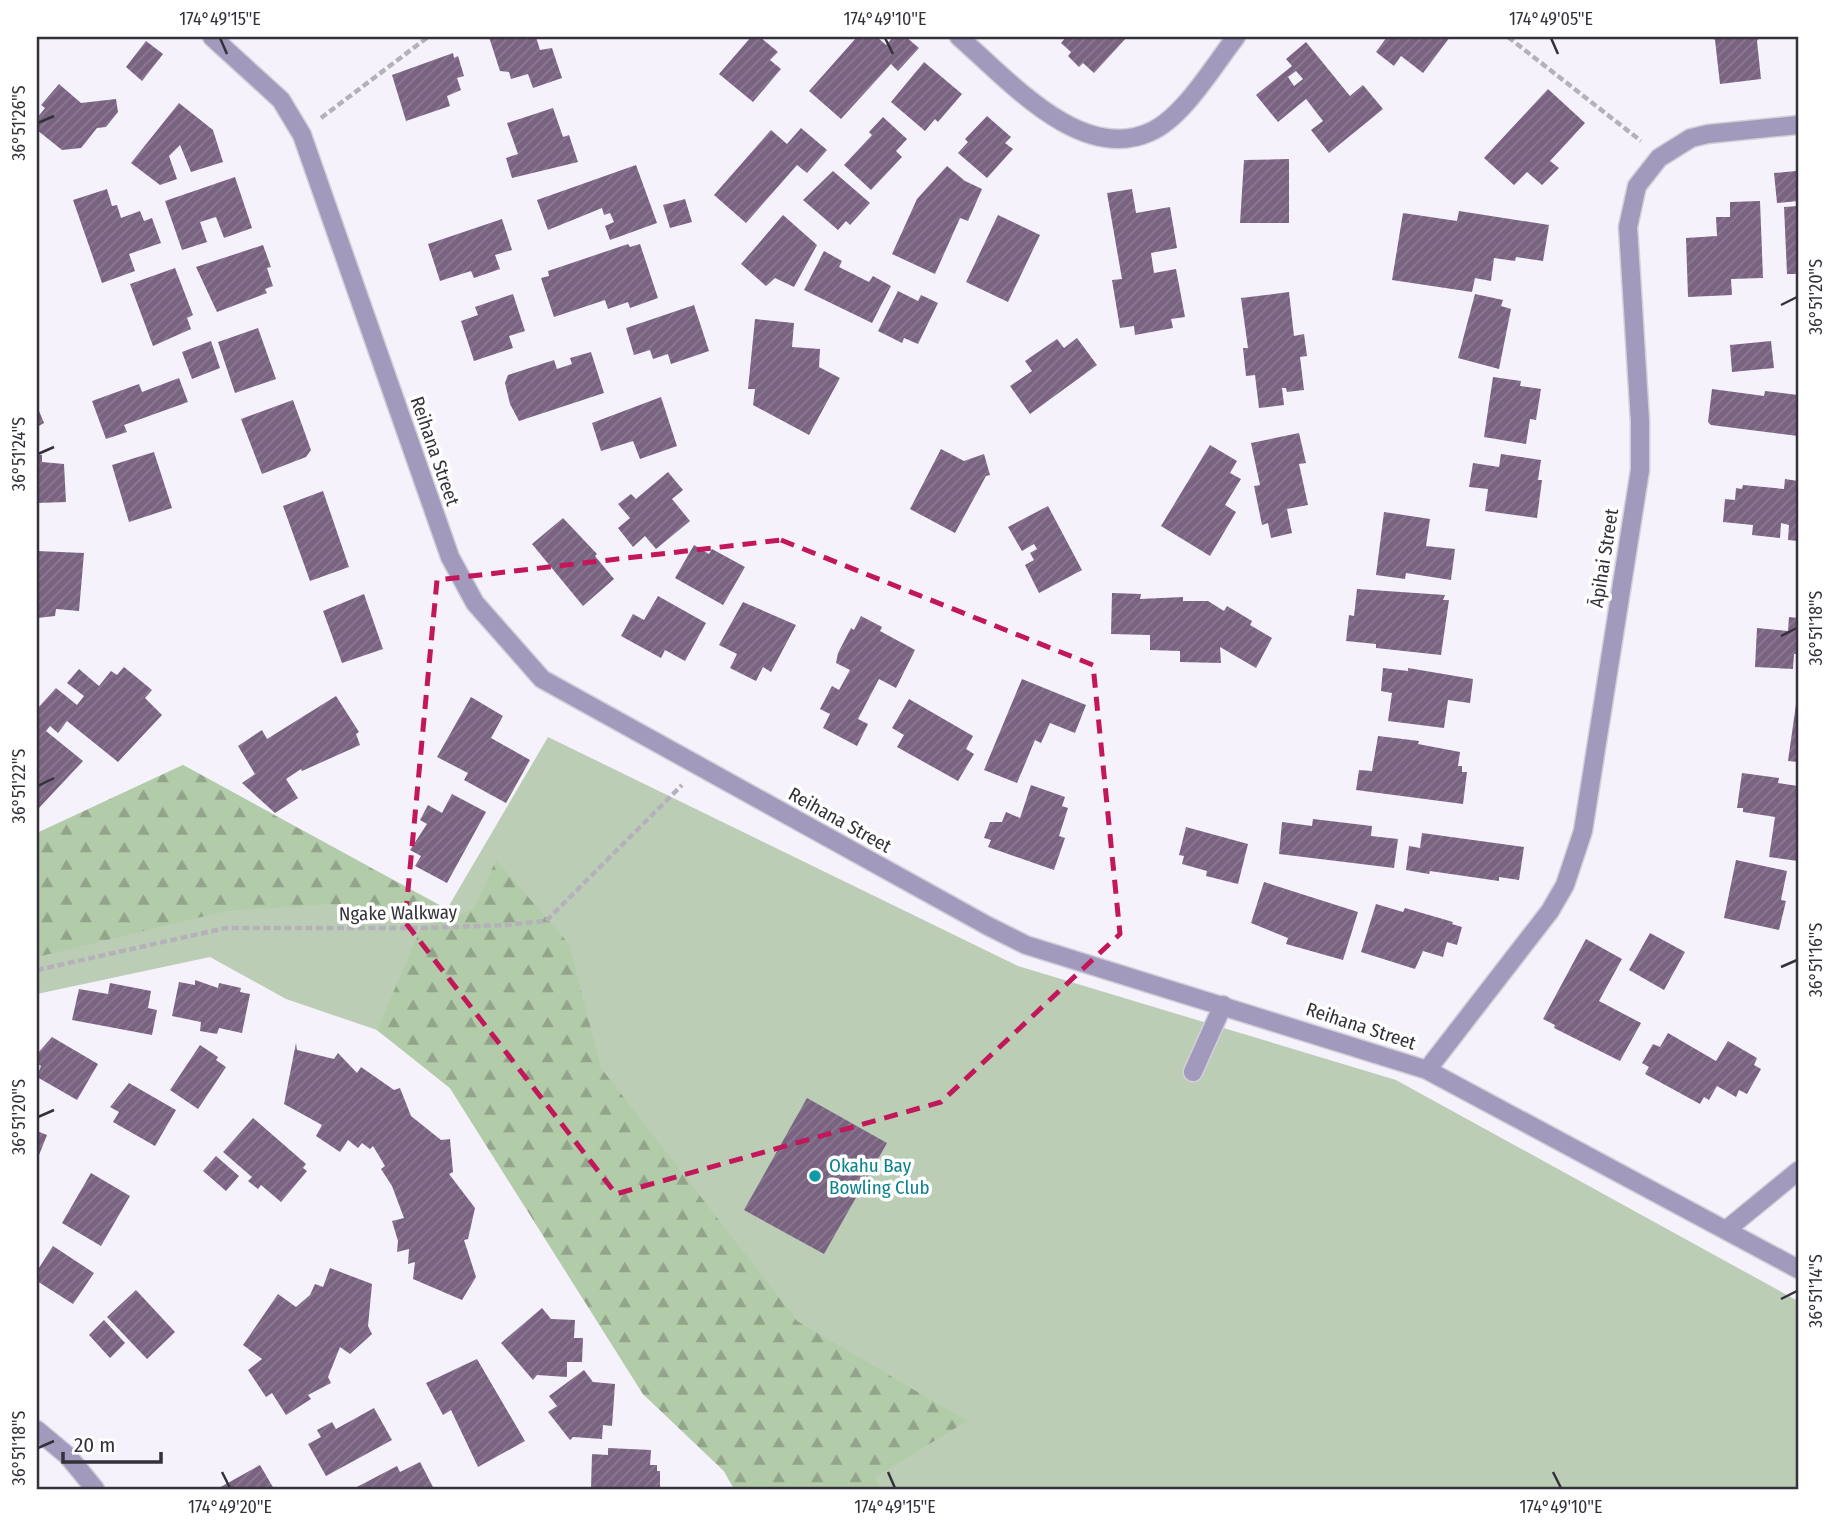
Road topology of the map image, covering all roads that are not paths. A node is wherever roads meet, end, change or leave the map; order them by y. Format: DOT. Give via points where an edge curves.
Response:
graph roads {
  1 [pos="212,37"];
  2 [pos="960,37"];
  3 [pos="1236,37"];
  4 [pos="1798,125"];
  5 [pos="1223,1005"];
  6 [pos="1427,1070"];
  7 [pos="1193,1072"];
  8 [pos="1798,1171"];
  9 [pos="1726,1230"];
  10 [pos="1798,1269"];
  11 [pos="37,1430"];
  12 [pos="95,1489"];
  1 -- 5 [label="street, Reihana Street" via="281,100 302,135 450,557 475,603 542,679 1026,945"];
  2 -- 3 [label="street" via="1054,118 1084,135 1120,137 1150,132 1179,110"];
  4 -- 6 [label="street, Āpihai Street" via="1708,134 1674,146 1637,186 1628,227 1640,470 1583,831 1565,885 1550,911"];
  5 -- 6 [label="street, Reihana Street"];
  5 -- 7 [label="street"];
  6 -- 9 [label="street, Reihana Street"];
  8 -- 9 [label="street"];
  9 -- 10 [label="street, Reihana Street"];
  11 -- 12 [label="street" via="68,1456"];
}
